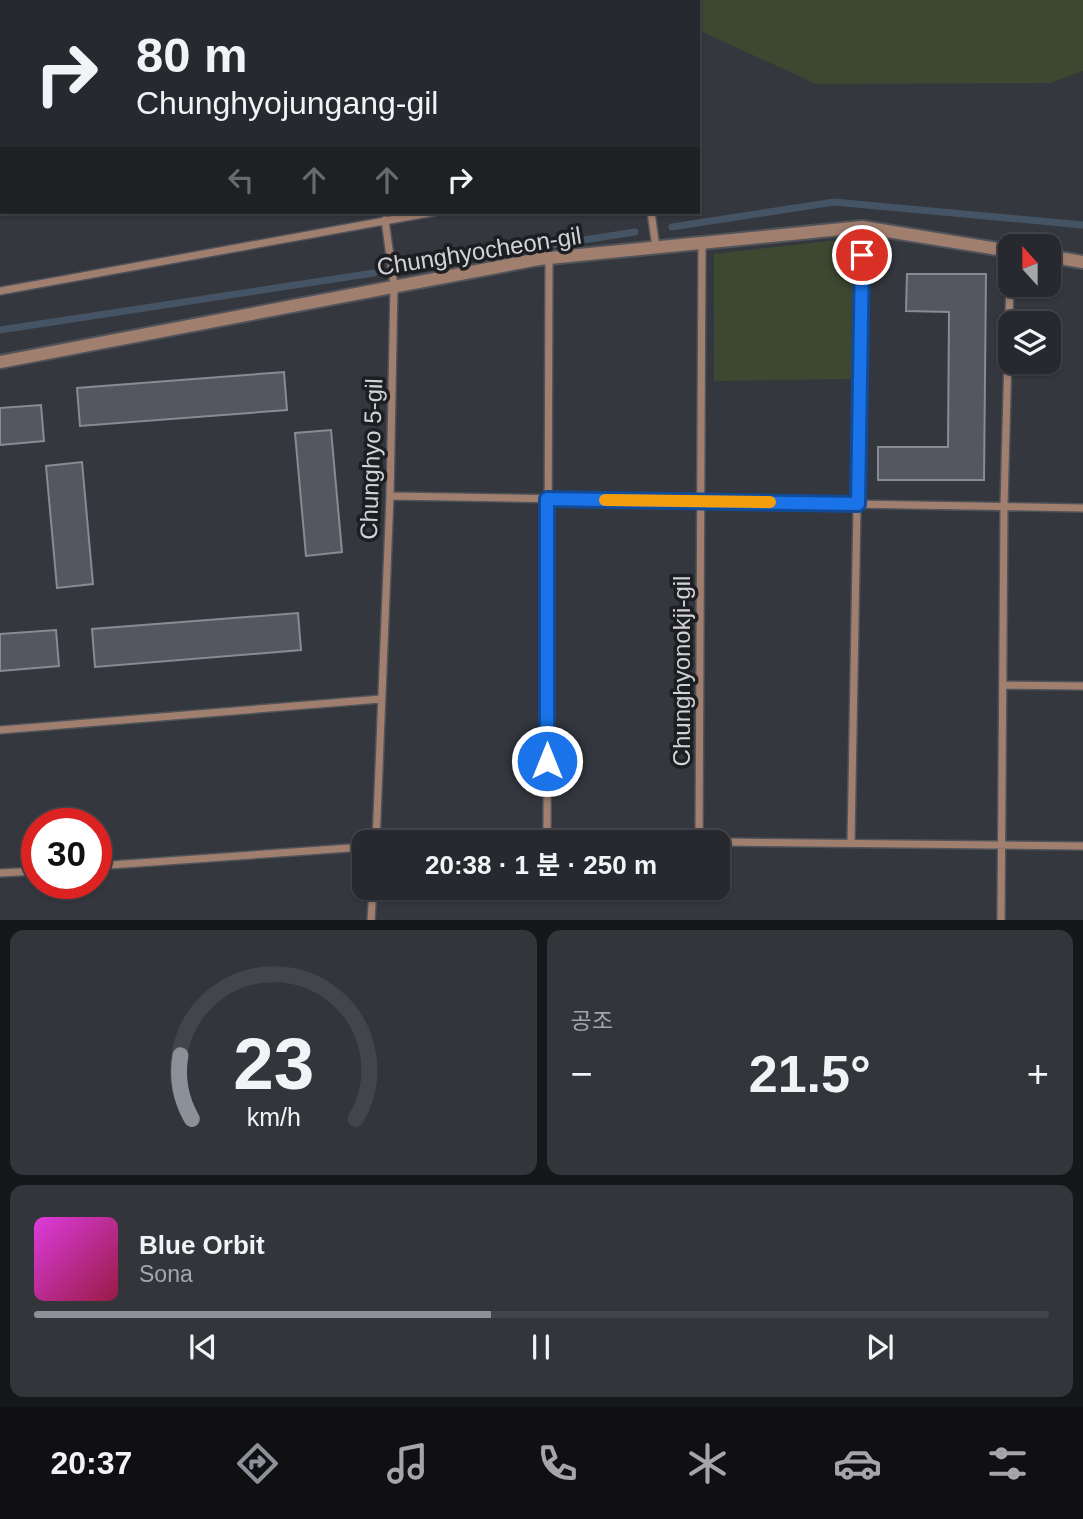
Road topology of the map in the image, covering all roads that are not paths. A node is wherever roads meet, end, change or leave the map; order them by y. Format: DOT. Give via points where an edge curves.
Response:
graph roads {
  1 [pos="422,214"];
  2 [pos="651,214"];
  3 [pos="385,220"];
  4 [pos="862,227"];
  5 [pos="702,243"];
  6 [pos="656,248"];
  7 [pos="998,249"];
  8 [pos="1061,258"];
  9 [pos="549,259"];
  10 [pos="1083,261"];
  11 [pos="394,285"];
  12 [pos="0,291"];
  13 [pos="1010,298"];
  14 [pos="0,362"];
  15 [pos="390,496"];
  16 [pos="547,499"];
  17 [pos="702,501"];
  18 [pos="858,504"];
  19 [pos="1004,506"];
  20 [pos="1083,508"];
  21 [pos="1004,685"];
  22 [pos="1083,685"];
  23 [pos="381,699"];
  24 [pos="0,730"];
  25 [pos="376,830"];
  26 [pos="547,830"];
  27 [pos="699,830"];
  28 [pos="730,842"];
  29 [pos="851,843"];
  30 [pos="1003,844"];
  31 [pos="1083,846"];
  32 [pos="352,848"];
  33 [pos="112,865"];
  34 [pos="21,872"];
  35 [pos="0,873"];
  36 [pos="372,900"];
  37 [pos="371,920"];
  38 [pos="1001,920"];
  1 -- 3 [label="street"];
  2 -- 6 [label="street"];
  3 -- 11 [label="street, Chunghyo 5-gil"];
  3 -- 12 [label="street"];
  4 -- 5 [label="street, Chunghyocheon-gil"];
  4 -- 7 [label="street, Chunghyocheon-gil"];
  4 -- 18 [label="street"];
  5 -- 6 [label="street, Chunghyocheon-gil"];
  5 -- 17 [label="street, Chunghyonokji-gil"];
  6 -- 9 [label="street, Chunghyocheon-gil"];
  8 -- 10 [label="street"];
  9 -- 11 [label="street, Chunghyocheon-gil"];
  9 -- 16 [label="street"];
  11 -- 14 [label="street, Chunghyocheon-gil"];
  11 -- 15 [label="street, Chunghyo 5-gil"];
  13 -- 19 [label="street"];
  15 -- 16 [label="street"];
  15 -- 23 [label="street, Chunghyo 5-gil"];
  16 -- 17 [label="street"];
  16 -- 26 [label="street"];
  17 -- 18 [label="street"];
  17 -- 27 [label="street, Chunghyonokji-gil"];
  18 -- 19 [label="street"];
  18 -- 29 [label="street"];
  19 -- 20 [label="street"];
  19 -- 21 [label="street"];
  21 -- 22 [label="street"];
  21 -- 30 [label="street"];
  23 -- 24 [label="street"];
  23 -- 25 [label="street, Chunghyo 5-gil"];
  28 -- 29 [label="street"];
  29 -- 30 [label="street"];
  30 -- 31 [label="street"];
  30 -- 38 [label="street"];
  32 -- 33 [label="street"];
  34 -- 35 [label="street"];
  36 -- 37 [label="street"];
}
